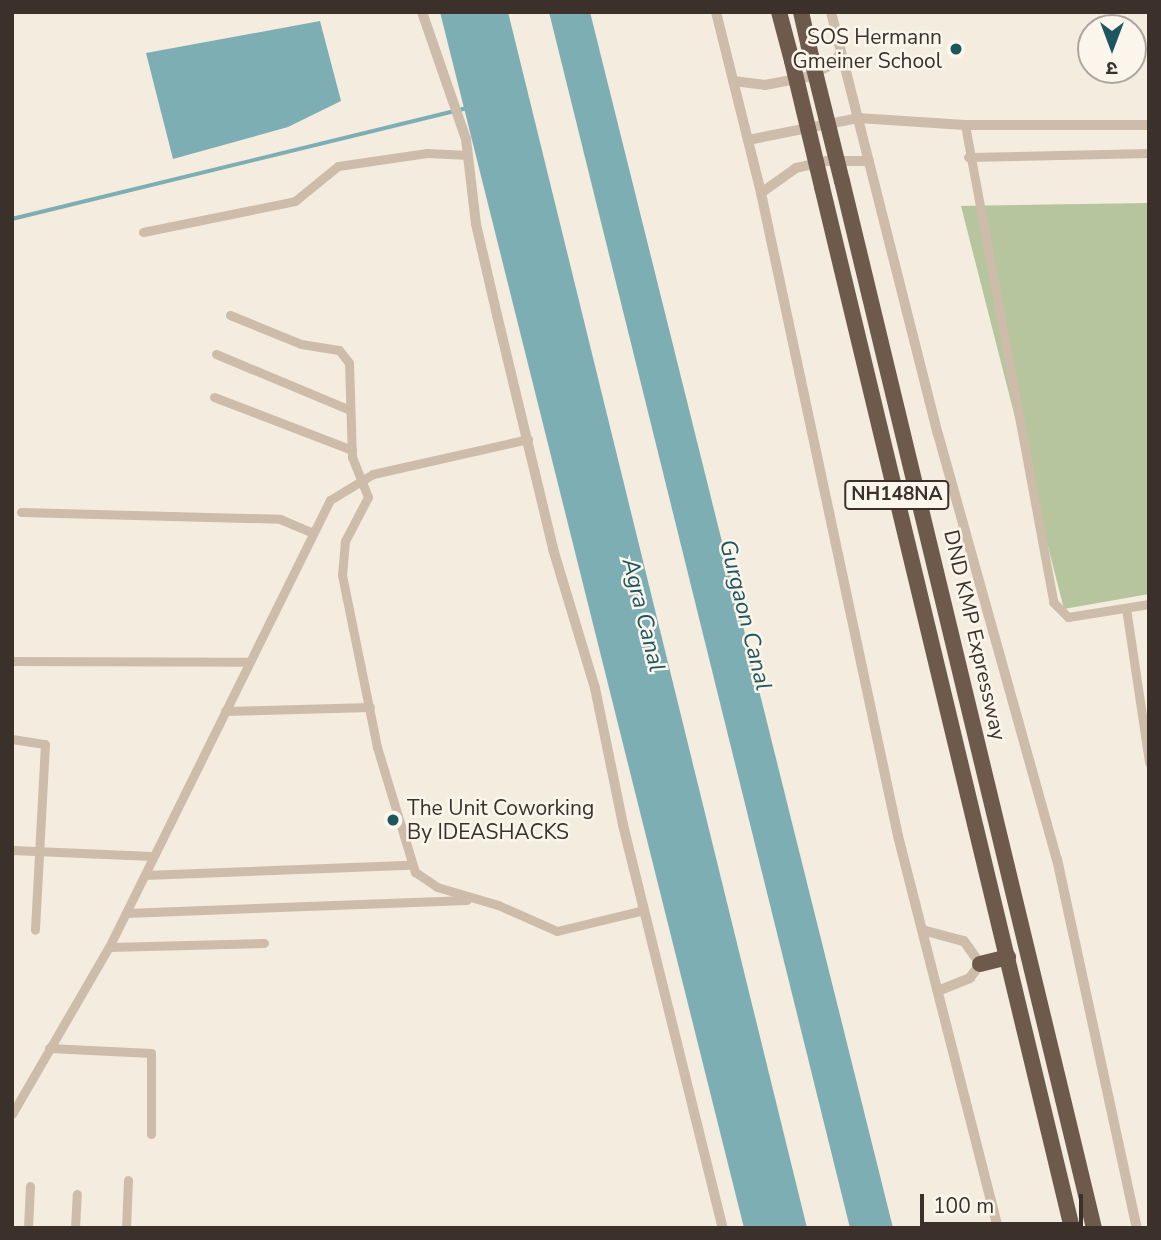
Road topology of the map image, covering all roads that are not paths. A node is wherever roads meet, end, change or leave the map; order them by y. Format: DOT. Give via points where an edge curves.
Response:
graph roads {
  1 [pos="422,12"];
  2 [pos="716,12"];
  3 [pos="779,12"];
  4 [pos="801,12"];
  5 [pos="831,12"];
  6 [pos="841,52"];
  7 [pos="733,81"];
  8 [pos="858,118"];
  9 [pos="965,125"];
  10 [pos="1149,125"];
  11 [pos="748,140"];
  12 [pos="1149,153"];
  13 [pos="468,155"];
  14 [pos="968,157"];
  15 [pos="869,161"];
  16 [pos="761,193"];
  17 [pos="143,232"];
  18 [pos="230,315"];
  19 [pos="216,354"];
  20 [pos="215,397"];
  21 [pos="350,410"];
  22 [pos="528,439"];
  23 [pos="352,450"];
  24 [pos="363,478"];
  25 [pos="21,512"];
  26 [pos="310,532"];
  27 [pos="1149,604"];
  28 [pos="1126,608"];
  29 [pos="12,662"];
  30 [pos="248,662"];
  31 [pos="370,707"];
  32 [pos="225,711"];
  33 [pos="12,739"];
  34 [pos="1149,762"];
  35 [pos="12,850"];
  36 [pos="40,851"];
  37 [pos="152,856"];
  38 [pos="410,865"];
  39 [pos="145,874"];
  40 [pos="477,900"];
  41 [pos="644,910"];
  42 [pos="126,914"];
  43 [pos="35,930"];
  44 [pos="926,931"];
  45 [pos="264,943"];
  46 [pos="109,947"];
  47 [pos="1008,957"];
  48 [pos="981,964"];
  49 [pos="938,991"];
  50 [pos="48,1048"];
  51 [pos="15,1103"];
  52 [pos="12,1114"];
  53 [pos="151,1135"];
  54 [pos="128,1180"];
  55 [pos="30,1186"];
  56 [pos="77,1194"];
  57 [pos="28,1228"];
  58 [pos="75,1228"];
  59 [pos="126,1228"];
  60 [pos="723,1228"];
  61 [pos="998,1228"];
  62 [pos="1072,1228"];
  63 [pos="1094,1228"];
  64 [pos="1137,1228"];
  1 -- 13 [label="street" via="454,93"];
  2 -- 7 [label="street"];
  3 -- 47 [label="highway, DND KMP Expressway / NH148NA, bridge"];
  4 -- 63 [label="highway, DND KMP Expressway / NH148NA, bridge"];
  5 -- 6 [label="street"];
  6 -- 7 [label="street" via="834,64 807,77 765,85"];
  6 -- 8 [label="street"];
  7 -- 11 [label="street"];
  8 -- 9 [label="street"];
  8 -- 11 [label="street"];
  8 -- 15 [label="street"];
  9 -- 10 [label="street"];
  9 -- 14 [label="street"];
  11 -- 16 [label="street"];
  12 -- 14 [label="street"];
  13 -- 17 [label="street" via="404,155 338,166 295,201"];
  13 -- 22 [label="street" via="476,224"];
  14 -- 28 [label="street" via="1053,602 1068,617"];
  15 -- 16 [label="street" via="827,160 796,168"];
  15 -- 64 [label="street" via="938,434 1057,859"];
  16 -- 44 [label="street" via="898,836"];
  18 -- 21 [label="street" via="301,344 343,352 349,363"];
  19 -- 21 [label="street"];
  20 -- 23 [label="street"];
  21 -- 23 [label="street"];
  22 -- 24 [label="street"];
  22 -- 41 [label="street" via="562,583 595,688"];
  23 -- 24 [label="street"];
  24 -- 26 [label="street" via="330,500"];
  24 -- 31 [label="street" via="368,500 341,557"];
  25 -- 26 [label="street" via="280,519"];
  26 -- 30 [label="street"];
  27 -- 28 [label="street"];
  28 -- 34 [label="street"];
  29 -- 30 [label="street"];
  30 -- 32 [label="street"];
  31 -- 32 [label="street"];
  31 -- 38 [label="street"];
  32 -- 37 [label="street"];
  33 -- 36 [label="street" via="45,744"];
  35 -- 36 [label="street"];
  36 -- 37 [label="street"];
  36 -- 43 [label="street"];
  37 -- 39 [label="street"];
  38 -- 39 [label="street"];
  38 -- 40 [label="street" via="437,887"];
  39 -- 42 [label="street"];
  40 -- 41 [label="street" via="557,931"];
  40 -- 42 [label="street"];
  41 -- 60 [label="street"];
  42 -- 46 [label="street"];
  44 -- 48 [label="street" via="964,941"];
  44 -- 49 [label="street"];
  45 -- 46 [label="street"];
  46 -- 50 [label="street"];
  47 -- 48 [label="highway"];
  47 -- 62 [label="highway, DND KMP Expressway / NH148NA"];
  48 -- 49 [label="street" via="970,978"];
  49 -- 61 [label="street"];
  50 -- 51 [label="street"];
  50 -- 53 [label="street" via="151,1053"];
  51 -- 52 [label="street"];
  54 -- 59 [label="street"];
  55 -- 57 [label="street"];
  56 -- 58 [label="street"];
}
